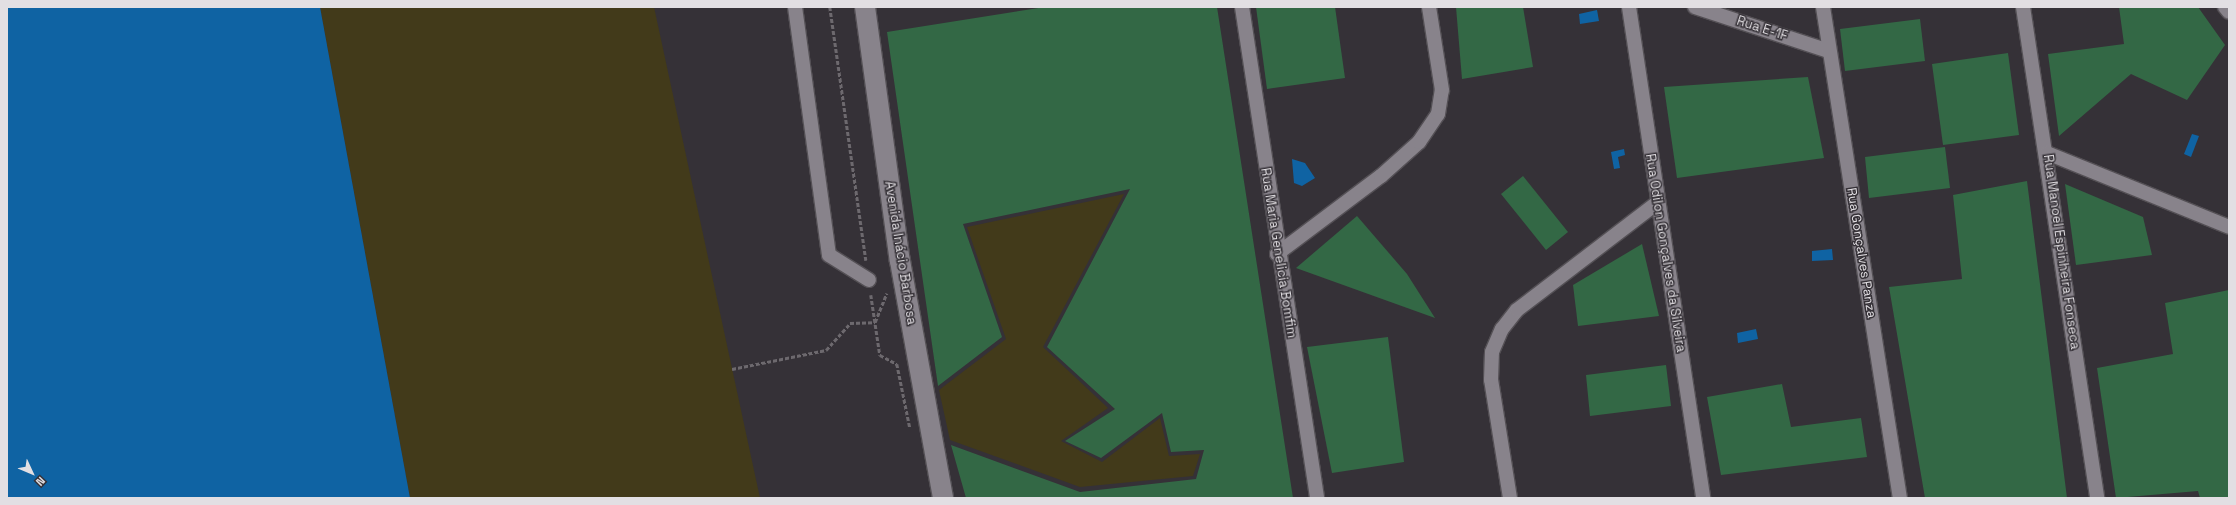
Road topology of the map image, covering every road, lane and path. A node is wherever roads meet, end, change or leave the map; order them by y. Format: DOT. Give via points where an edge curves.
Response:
graph roads {
  1 [pos="795,7"];
  2 [pos="830,7"];
  3 [pos="865,7"];
  4 [pos="1242,7"];
  5 [pos="1429,7"];
  6 [pos="1629,7"];
  7 [pos="1695,7"];
  8 [pos="1823,7"];
  9 [pos="2022,7"];
  10 [pos="2225,7"];
  11 [pos="2229,12"];
  12 [pos="1829,51"];
  13 [pos="2047,153"];
  14 [pos="1657,203"];
  15 [pos="2229,227"];
  16 [pos="1277,254"];
  17 [pos="869,280"];
  18 [pos="889,288"];
  19 [pos="875,322"];
  20 [pos="732,369"];
  21 [pos="911,431"];
  22 [pos="943,498"];
  23 [pos="1317,498"];
  24 [pos="1510,498"];
  25 [pos="1703,498"];
  26 [pos="1900,498"];
  27 [pos="2097,498"];
  1 -- 17 [label="street" via="829,255"];
  2 -- 17 [label="path"];
  3 -- 22 [label="main road, Avenida Inácio Barbosa" via="900,260"];
  4 -- 16 [label="street, Rua Maria Genelicia Bomfim"];
  5 -- 16 [label="street" via="1442,90 1438,114 1419,142 1381,176"];
  6 -- 14 [label="street, Rua Odilon Gonçalves da Silveira"];
  7 -- 12 [label="street, Rua E-1F"];
  8 -- 12 [label="street, Rua Gonçalves Panza"];
  9 -- 13 [label="street, Rua Manoel Espinheira Fonseca"];
  10 -- 11 [label="street"];
  12 -- 26 [label="street, Rua Gonçalves Panza"];
  13 -- 15 [label="street"];
  13 -- 27 [label="street, Rua Manoel Espinheira Fonseca"];
  14 -- 24 [label="street" via="1518,310 1502,329 1492,352 1491,380"];
  14 -- 25 [label="street, Rua Odilon Gonçalves da Silveira"];
  16 -- 23 [label="street, Rua Maria Genelicia Bomfim"];
  17 -- 19 [label="path"];
  18 -- 19 [label="path"];
  19 -- 20 [label="path" via="850,323 826,350"];
  19 -- 21 [label="path" via="880,355 897,364"];
}
